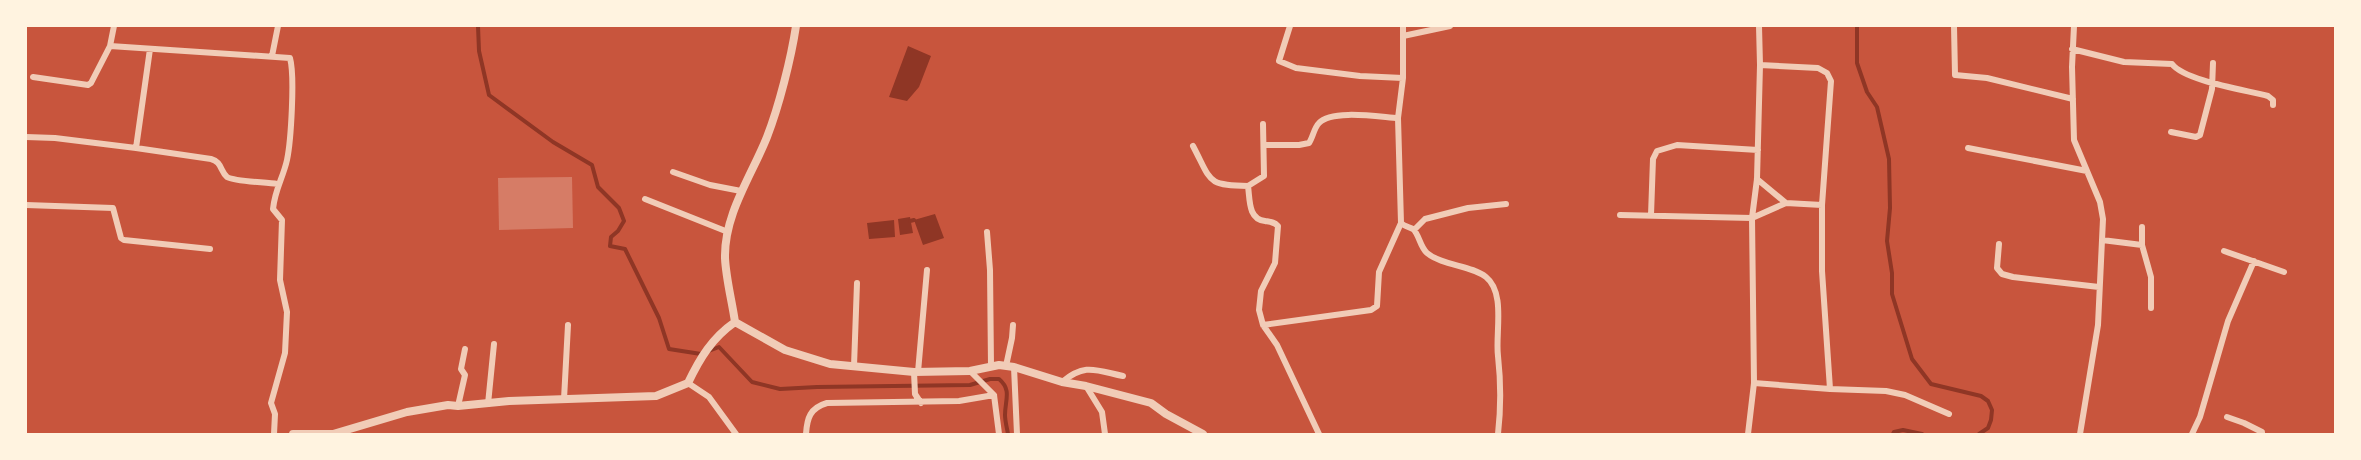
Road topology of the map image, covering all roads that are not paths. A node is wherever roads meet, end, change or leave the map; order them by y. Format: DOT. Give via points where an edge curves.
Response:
graph roads {
  1 [pos="114,26"];
  2 [pos="278,26"];
  3 [pos="796,26"];
  4 [pos="1290,26"];
  5 [pos="1403,26"];
  6 [pos="1450,26"];
  7 [pos="1759,26"];
  8 [pos="1954,26"];
  9 [pos="2074,26"];
  10 [pos="1403,36"];
  11 [pos="110,46"];
  12 [pos="150,49"];
  13 [pos="2072,49"];
  14 [pos="272,56"];
  15 [pos="2213,63"];
  16 [pos="1760,65"];
  17 [pos="33,77"];
  18 [pos="1403,78"];
  19 [pos="2213,83"];
  20 [pos="2073,99"];
  21 [pos="2273,105"];
  22 [pos="1398,118"];
  23 [pos="1263,124"];
  24 [pos="2171,132"];
  25 [pos="26,137"];
  26 [pos="1265,145"];
  27 [pos="1193,146"];
  28 [pos="136,148"];
  29 [pos="1968,148"];
  30 [pos="1758,150"];
  31 [pos="2087,171"];
  32 [pos="673,172"];
  33 [pos="1757,179"];
  34 [pos="277,184"];
  35 [pos="1248,186"];
  36 [pos="741,192"];
  37 [pos="645,199"];
  38 [pos="1786,203"];
  39 [pos="1506,204"];
  40 [pos="26,205"];
  41 [pos="1822,205"];
  42 [pos="1620,214"];
  43 [pos="1651,215"];
  44 [pos="1752,218"];
  45 [pos="1401,223"];
  46 [pos="2142,227"];
  47 [pos="1413,230"];
  48 [pos="728,232"];
  49 [pos="987,232"];
  50 [pos="2102,240"];
  51 [pos="1999,244"];
  52 [pos="2142,245"];
  53 [pos="210,249"];
  54 [pos="2224,250"];
  55 [pos="2254,261"];
  56 [pos="927,270"];
  57 [pos="2284,272"];
  58 [pos="857,283"];
  59 [pos="2099,286"];
  60 [pos="2151,308"];
  61 [pos="735,322"];
  62 [pos="568,325"];
  63 [pos="1013,325"];
  64 [pos="1263,325"];
  65 [pos="494,344"];
  66 [pos="465,349"];
  67 [pos="854,366"];
  68 [pos="991,366"];
  69 [pos="1010,366"];
  70 [pos="970,371"];
  71 [pos="916,372"];
  72 [pos="1123,376"];
  73 [pos="1062,382"];
  74 [pos="688,383"];
  75 [pos="1754,383"];
  76 [pos="1086,386"];
  77 [pos="1830,389"];
  78 [pos="994,395"];
  79 [pos="564,399"];
  80 [pos="921,403"];
  81 [pos="488,404"];
  82 [pos="458,406"];
  83 [pos="1949,414"];
  84 [pos="2227,417"];
  85 [pos="274,435"];
  86 [pos="293,435"];
  87 [pos="736,435"];
  88 [pos="806,435"];
  89 [pos="999,435"];
  90 [pos="1017,435"];
  91 [pos="1105,435"];
  92 [pos="1203,435"];
  93 [pos="1319,435"];
  94 [pos="1498,435"];
  95 [pos="1748,435"];
  96 [pos="2080,435"];
  97 [pos="2192,435"];
  98 [pos="2262,435"];
  1 -- 11 [label="street"];
  2 -- 14 [label="street"];
  3 -- 36 [label="street" via="767,136"];
  4 -- 18 [label="street" via="1280,62 1296,68"];
  5 -- 10 [label="street"];
  6 -- 10 [label="street"];
  7 -- 16 [label="street"];
  8 -- 20 [label="street" via="1955,75 1987,78"];
  9 -- 13 [label="street"];
  10 -- 18 [label="street"];
  11 -- 12 [label="street"];
  11 -- 17 [label="street" via="88,85"];
  12 -- 14 [label="street"];
  12 -- 28 [label="street"];
  13 -- 19 [label="street" via="2124,62 2172,64 2177,71"];
  13 -- 20 [label="street"];
  14 -- 34 [label="street" via="292,61 288,154"];
  15 -- 19 [label="street"];
  16 -- 30 [label="street"];
  16 -- 41 [label="street" via="1818,68 1831,81"];
  18 -- 22 [label="street"];
  19 -- 21 [label="street" via="2268,96"];
  19 -- 24 [label="street" via="2199,135"];
  20 -- 31 [label="street" via="2074,140"];
  22 -- 26 [label="street" via="1334,117 1316,126 1309,143"];
  22 -- 45 [label="street"];
  23 -- 26 [label="street"];
  25 -- 28 [label="street"];
  26 -- 35 [label="street" via="1264,177"];
  27 -- 35 [label="street" via="1214,182"];
  28 -- 34 [label="street" via="211,159 232,179"];
  29 -- 31 [label="street"];
  30 -- 33 [label="street"];
  30 -- 43 [label="street" via="1677,145 1657,151 1653,159"];
  31 -- 50 [label="street" via="2100,202"];
  32 -- 36 [label="street"];
  33 -- 38 [label="street"];
  33 -- 44 [label="street"];
  34 -- 85 [label="street" via="273,209 282,220 280,280 286,339 283,368 271,403"];
  35 -- 64 [label="street" via="1252,214 1278,226 1275,263 1261,291 1259,310"];
  36 -- 48 [label="street"];
  37 -- 48 [label="street"];
  38 -- 41 [label="street"];
  38 -- 44 [label="street"];
  39 -- 47 [label="street" via="1450,212 1425,219"];
  40 -- 53 [label="street" via="114,208 124,240"];
  41 -- 77 [label="street"];
  42 -- 43 [label="street"];
  43 -- 44 [label="street"];
  44 -- 75 [label="street"];
  45 -- 47 [label="street"];
  45 -- 64 [label="street" via="1379,272 1377,306"];
  46 -- 52 [label="street"];
  47 -- 94 [label="street" via="1427,252 1456,267 1475,270 1495,288 1500,373"];
  48 -- 61 [label="street" via="725,257"];
  49 -- 68 [label="street"];
  50 -- 52 [label="street"];
  50 -- 59 [label="street"];
  51 -- 59 [label="street" via="1997,268 2002,274"];
  52 -- 60 [label="street" via="2151,278"];
  54 -- 55 [label="street"];
  55 -- 57 [label="street"];
  55 -- 97 [label="street" via="2228,321"];
  56 -- 71 [label="street"];
  58 -- 67 [label="street"];
  59 -- 96 [label="street" via="2098,325"];
  61 -- 67 [label="street" via="785,350 818,362"];
  61 -- 74 [label="street" via="722,331 699,360"];
  62 -- 79 [label="street"];
  63 -- 69 [label="street"];
  64 -- 93 [label="street" via="1277,345"];
  65 -- 81 [label="street"];
  66 -- 82 [label="street" via="461,369 465,375"];
  67 -- 71 [label="street"];
  68 -- 69 [label="street"];
  68 -- 70 [label="street"];
  69 -- 73 [label="street"];
  69 -- 90 [label="street"];
  70 -- 71 [label="street"];
  70 -- 78 [label="street"];
  71 -- 80 [label="street" via="915,394"];
  72 -- 73 [label="street" via="1086,369 1076,371"];
  73 -- 76 [label="street"];
  74 -- 79 [label="street" via="656,396"];
  74 -- 87 [label="street" via="709,397"];
  75 -- 77 [label="street"];
  75 -- 95 [label="street"];
  76 -- 91 [label="street" via="1102,412"];
  76 -- 92 [label="street" via="1151,403"];
  77 -- 83 [label="street" via="1886,391"];
  78 -- 80 [label="street"];
  78 -- 89 [label="street"];
  79 -- 81 [label="street"];
  80 -- 88 [label="street" via="827,403 810,414"];
  81 -- 82 [label="street"];
  82 -- 86 [label="street" via="423,408 333,434"];
  84 -- 98 [label="street"];
}
